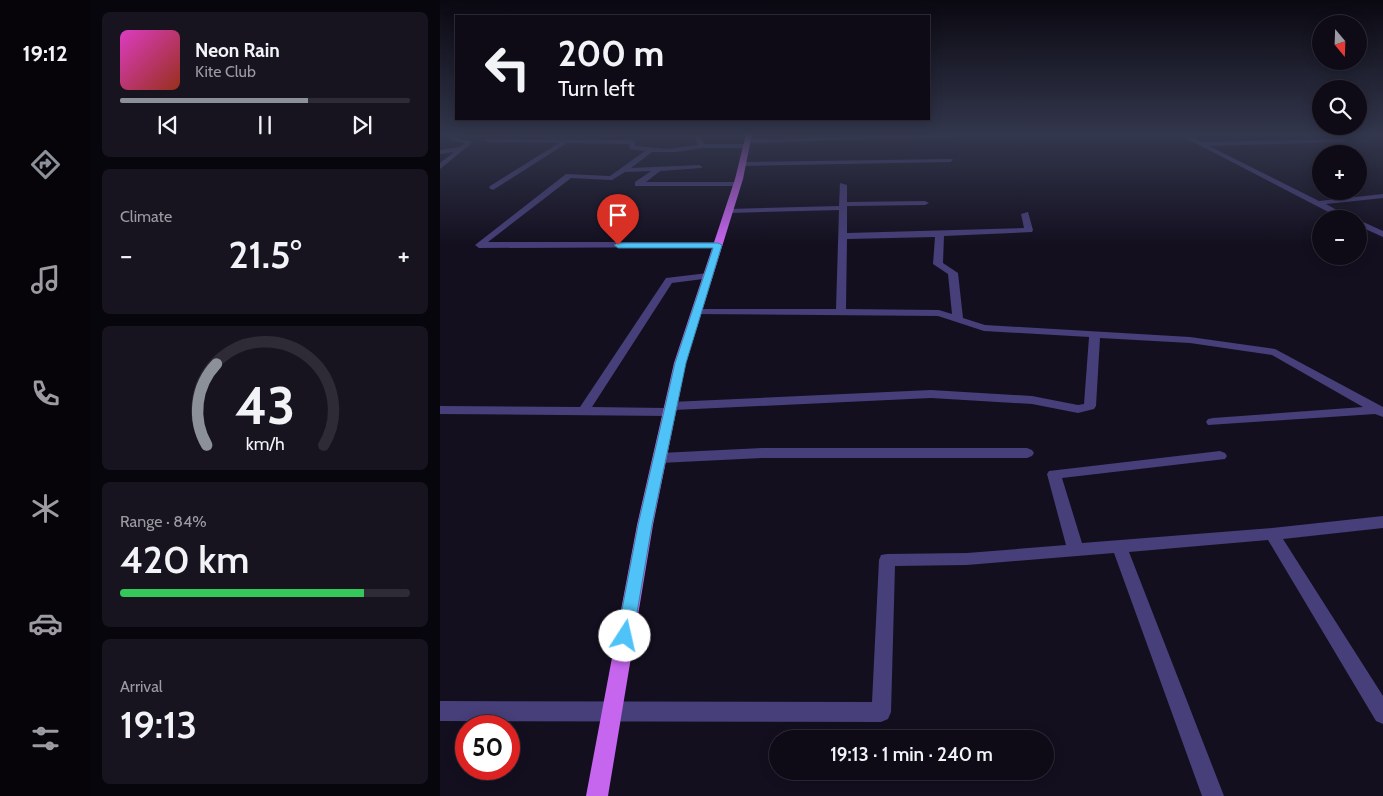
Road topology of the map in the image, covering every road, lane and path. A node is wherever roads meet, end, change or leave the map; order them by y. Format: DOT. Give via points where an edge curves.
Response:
graph roads {
  1 [pos="519,171"];
  2 [pos="622,171"];
  3 [pos="655,171"];
  4 [pos="740,171"];
  5 [pos="1254,171"];
  6 [pos="737,184"];
  7 [pos="843,185"];
  8 [pos="493,188"];
  9 [pos="1383,196"];
  10 [pos="924,202"];
  11 [pos="1318,203"];
  12 [pos="842,206"];
  13 [pos="1332,210"];
  14 [pos="728,211"];
  15 [pos="1025,214"];
  16 [pos="1367,227"];
  17 [pos="1380,231"];
  18 [pos="940,234"];
  19 [pos="842,236"];
  20 [pos="718,245"];
  21 [pos="708,276"];
  22 [pos="697,312"];
  23 [pos="841,312"];
  24 [pos="958,320"];
  25 [pos="1094,335"];
  26 [pos="670,409"];
  27 [pos="440,410"];
  28 [pos="584,412"];
  29 [pos="1380,412"];
  30 [pos="1213,422"];
  31 [pos="1028,453"];
  32 [pos="1220,456"];
  33 [pos="660,458"];
  34 [pos="1380,525"];
  35 [pos="1272,534"];
  36 [pos="1119,546"];
  37 [pos="1076,550"];
  38 [pos="612,710"];
  39 [pos="440,711"];
  40 [pos="1383,714"];
  41 [pos="597,796"];
  42 [pos="1213,796"];
  1 -- 8 [label="street"];
  2 -- 20 [label="street" via="612,178 569,176 479,245"];
  3 -- 6 [label="street" via="638,184"];
  4 -- 6 [label="main road"];
  5 -- 11 [label="street"];
  6 -- 14 [label="main road"];
  7 -- 12 [label="street"];
  9 -- 11 [label="street"];
  10 -- 12 [label="street"];
  11 -- 13 [label="street"];
  12 -- 14 [label="street"];
  12 -- 19 [label="street"];
  14 -- 20 [label="main road"];
  15 -- 18 [label="street" via="1029,230"];
  16 -- 17 [label="street"];
  18 -- 19 [label="street"];
  18 -- 24 [label="street" via="938,264 953,273"];
  19 -- 23 [label="street"];
  20 -- 21 [label="main road"];
  21 -- 22 [label="main road"];
  21 -- 28 [label="street" via="669,280"];
  22 -- 23 [label="street"];
  22 -- 26 [label="main road" via="680,363"];
  23 -- 24 [label="street" via="939,313"];
  24 -- 25 [label="street" via="984,328"];
  25 -- 26 [label="street" via="1090,406 1078,408 1032,400 931,394"];
  25 -- 29 [label="street" via="1190,340 1275,352"];
  26 -- 28 [label="street"];
  26 -- 33 [label="main road"];
  27 -- 28 [label="street"];
  29 -- 30 [label="street"];
  31 -- 33 [label="street" via="762,453"];
  32 -- 37 [label="street" via="1054,474"];
  33 -- 38 [label="main road"];
  34 -- 35 [label="street"];
  35 -- 36 [label="street"];
  35 -- 40 [label="street"];
  36 -- 37 [label="street"];
  36 -- 42 [label="street"];
  37 -- 38 [label="street" via="967,559 887,560 881,712"];
  38 -- 39 [label="street"];
  38 -- 41 [label="main road"];
}
